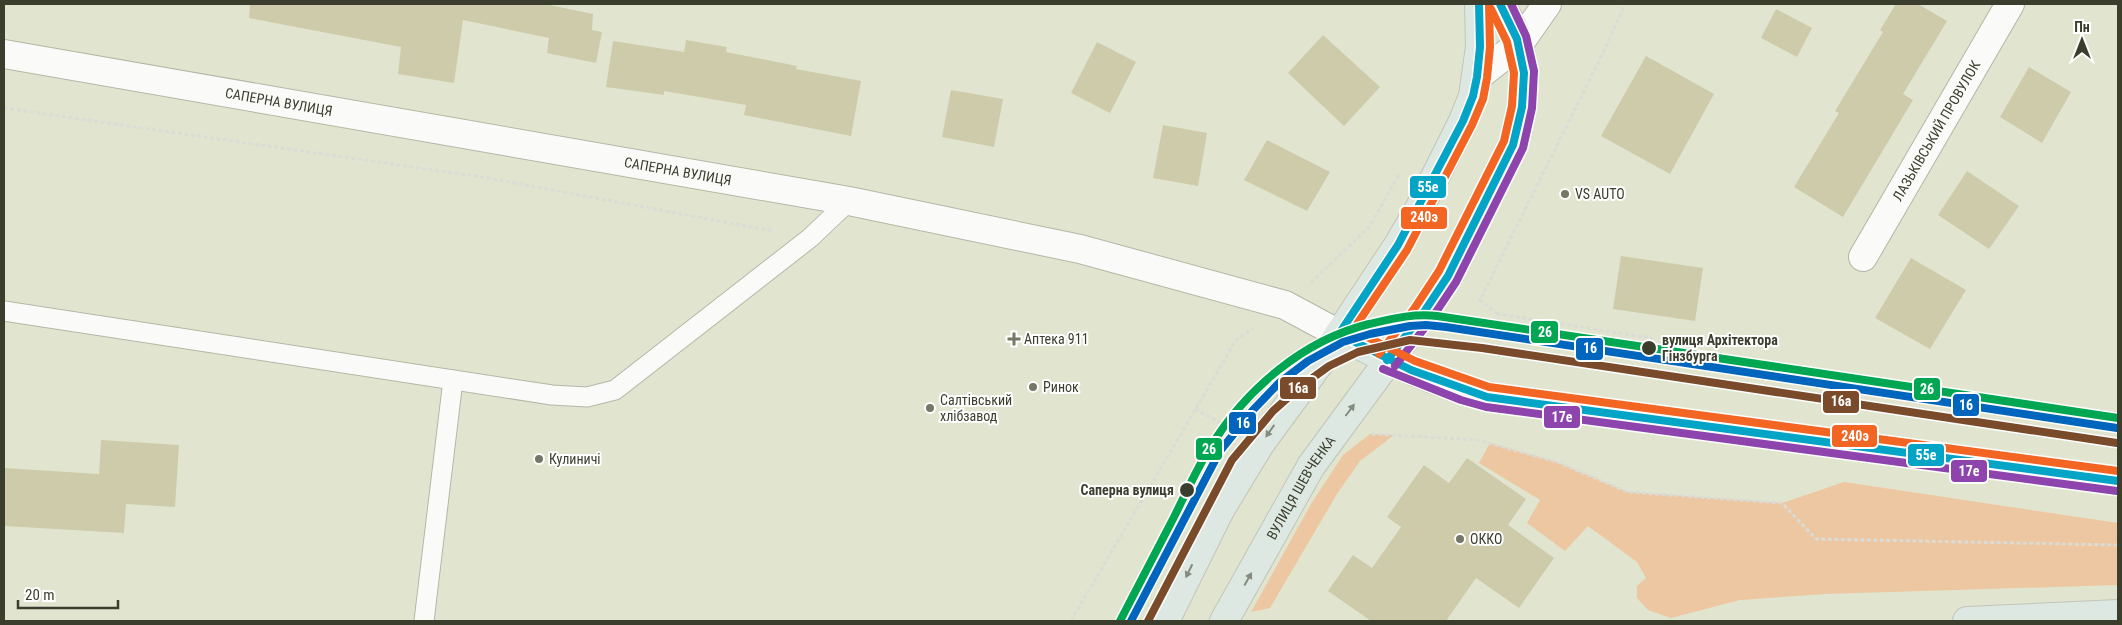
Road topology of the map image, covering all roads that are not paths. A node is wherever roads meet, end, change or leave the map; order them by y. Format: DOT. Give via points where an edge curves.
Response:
graph roads {
  1 [pos="1479,4"];
  2 [pos="1500,4"];
  3 [pos="1547,4"];
  4 [pos="2010,4"];
  5 [pos="1519,44"];
  6 [pos="4,54"];
  7 [pos="1477,77"];
  8 [pos="849,201"];
  9 [pos="1863,257"];
  10 [pos="4,311"];
  11 [pos="1339,334"];
  12 [pos="1387,360"];
  13 [pos="453,380"];
  14 [pos="2118,481"];
  15 [pos="2118,614"];
  16 [pos="424,621"];
  17 [pos="1165,621"];
  18 [pos="1224,621"];
  19 [pos="1967,621"];
  1 -- 7 [label="main road"];
  2 -- 5 [label="main road, ВУЛИЦЯ ШЕВЧЕНКА"];
  3 -- 5 [label="street"];
  4 -- 9 [label="street, ЛАЗЬКІВСЬКИЙ ПРОВУЛОК"];
  5 -- 7 [label="street"];
  5 -- 12 [label="main road, ВУЛИЦЯ ШЕВЧЕНКА" via="1523,104 1512,145 1448,276"];
  6 -- 8 [label="street, САПЕРНА ВУЛИЦЯ"];
  7 -- 11 [label="main road" via="1463,122 1419,209"];
  8 -- 11 [label="street, САПЕРНА ВУЛИЦЯ" via="1080,249 1285,305"];
  8 -- 13 [label="lane" via="810,238 615,390 587,398"];
  10 -- 13 [label="lane"];
  11 -- 12 [label="main road"];
  11 -- 17 [label="main road, one-way" via="1260,444 1220,510"];
  12 -- 14 [label="main road" via="1487,398"];
  18 -- 12 [label="main road, ВУЛИЦЯ ШЕВЧЕНКА, one-way" via="1311,466"];
  13 -- 16 [label="lane"];
  15 -- 19 [label="main road"];
}
